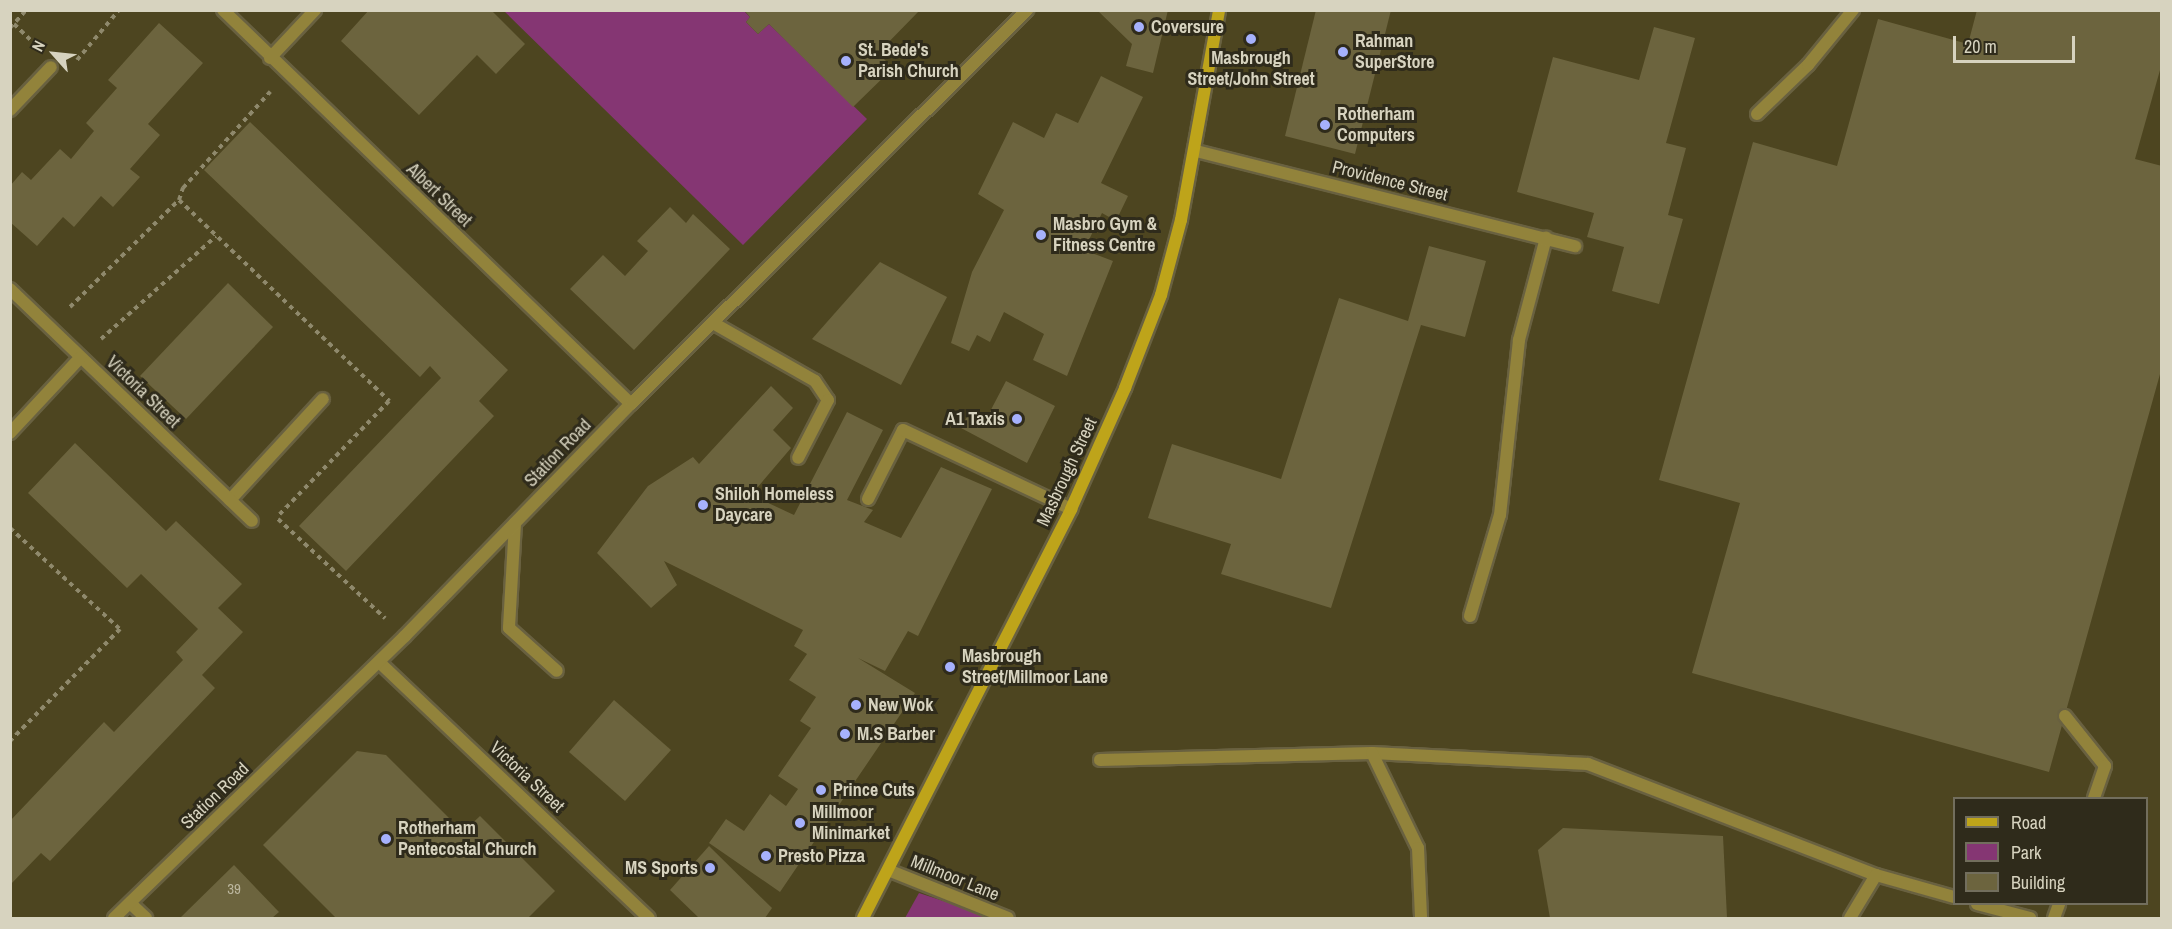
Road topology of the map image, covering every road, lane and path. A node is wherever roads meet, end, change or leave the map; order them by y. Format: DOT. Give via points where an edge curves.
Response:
graph roads {
  1 [pos="26,10"];
  2 [pos="119,10"];
  3 [pos="223,10"];
  4 [pos="315,10"];
  5 [pos="1027,10"];
  6 [pos="1219,10"];
  7 [pos="1853,10"];
  8 [pos="10,28"];
  9 [pos="270,58"];
  10 [pos="51,67"];
  11 [pos="286,74"];
  12 [pos="10,110"];
  13 [pos="1757,114"];
  14 [pos="1196,151"];
  15 [pos="179,200"];
  16 [pos="216,236"];
  17 [pos="1545,238"];
  18 [pos="1575,246"];
  19 [pos="10,289"];
  20 [pos="713,324"];
  21 [pos="50,327"];
  22 [pos="80,358"];
  23 [pos="323,399"];
  24 [pos="631,404"];
  25 [pos="10,433"];
  26 [pos="798,458"];
  27 [pos="868,499"];
  28 [pos="230,500"];
  29 [pos="1071,509"];
  30 [pos="276,518"];
  31 [pos="252,521"];
  32 [pos="515,523"];
  33 [pos="10,528"];
  34 [pos="1470,616"];
  35 [pos="405,636"];
  36 [pos="379,662"];
  37 [pos="557,671"];
  38 [pos="2065,716"];
  39 [pos="10,741"];
  40 [pos="1372,753"];
  41 [pos="1100,760"];
  42 [pos="2094,797"];
  43 [pos="888,870"];
  44 [pos="1876,875"];
  45 [pos="1953,897"];
  46 [pos="130,903"];
  47 [pos="1981,905"];
  48 [pos="114,918"];
  49 [pos="146,918"];
  50 [pos="650,918"];
  51 [pos="863,918"];
  52 [pos="1008,918"];
  53 [pos="1421,918"];
  54 [pos="1850,918"];
  55 [pos="1982,918"];
  56 [pos="2030,918"];
  1 -- 8 [label="path"];
  2 -- 10 [label="path" via="72,65"];
  3 -- 9 [label="street, Albert Street"];
  4 -- 9 [label="street"];
  5 -- 20 [label="street, Station Road"];
  6 -- 14 [label="street, Masbrough Street"];
  7 -- 13 [label="street" via="1808,65"];
  9 -- 11 [label="street, Albert Street"];
  10 -- 12 [label="street"];
  11 -- 15 [label="path" via="183,188"];
  11 -- 24 [label="street, Albert Street"];
  14 -- 17 [label="street, Providence Street"];
  14 -- 29 [label="street, Masbrough Street" via="1161,295"];
  15 -- 16 [label="path"];
  15 -- 21 [label="path"];
  16 -- 22 [label="path"];
  16 -- 30 [label="path" via="389,400"];
  17 -- 18 [label="street, Providence Street"];
  17 -- 34 [label="street" via="1519,340 1500,515"];
  19 -- 21 [label="street, Victoria Street"];
  20 -- 24 [label="street, Station Road"];
  20 -- 26 [label="street" via="815,381 828,400"];
  21 -- 22 [label="street, Victoria Street"];
  22 -- 25 [label="street"];
  22 -- 28 [label="street, Victoria Street"];
  23 -- 28 [label="street"];
  24 -- 32 [label="street, Station Road"];
  27 -- 29 [label="street" via="903,430"];
  28 -- 31 [label="street, Victoria Street"];
  29 -- 43 [label="street, Masbrough Street"];
  30 -- 31 [label="path"];
  30 -- 35 [label="path"];
  32 -- 35 [label="street, Station Road"];
  32 -- 37 [label="street" via="508,628"];
  33 -- 39 [label="path" via="120,629"];
  35 -- 36 [label="street, Station Road"];
  36 -- 46 [label="street, Station Road"];
  36 -- 50 [label="street, Victoria Street"];
  38 -- 42 [label="street" via="2105,766"];
  40 -- 41 [label="street"];
  40 -- 44 [label="street" via="1588,764"];
  40 -- 53 [label="street" via="1418,848"];
  43 -- 51 [label="street, Masbrough Street"];
  43 -- 52 [label="street, Millmoor Lane"];
  44 -- 45 [label="street"];
  44 -- 54 [label="street"];
  46 -- 48 [label="street, Station Road"];
  46 -- 49 [label="street"];
  47 -- 55 [label="street"];
  47 -- 56 [label="street"];
}
